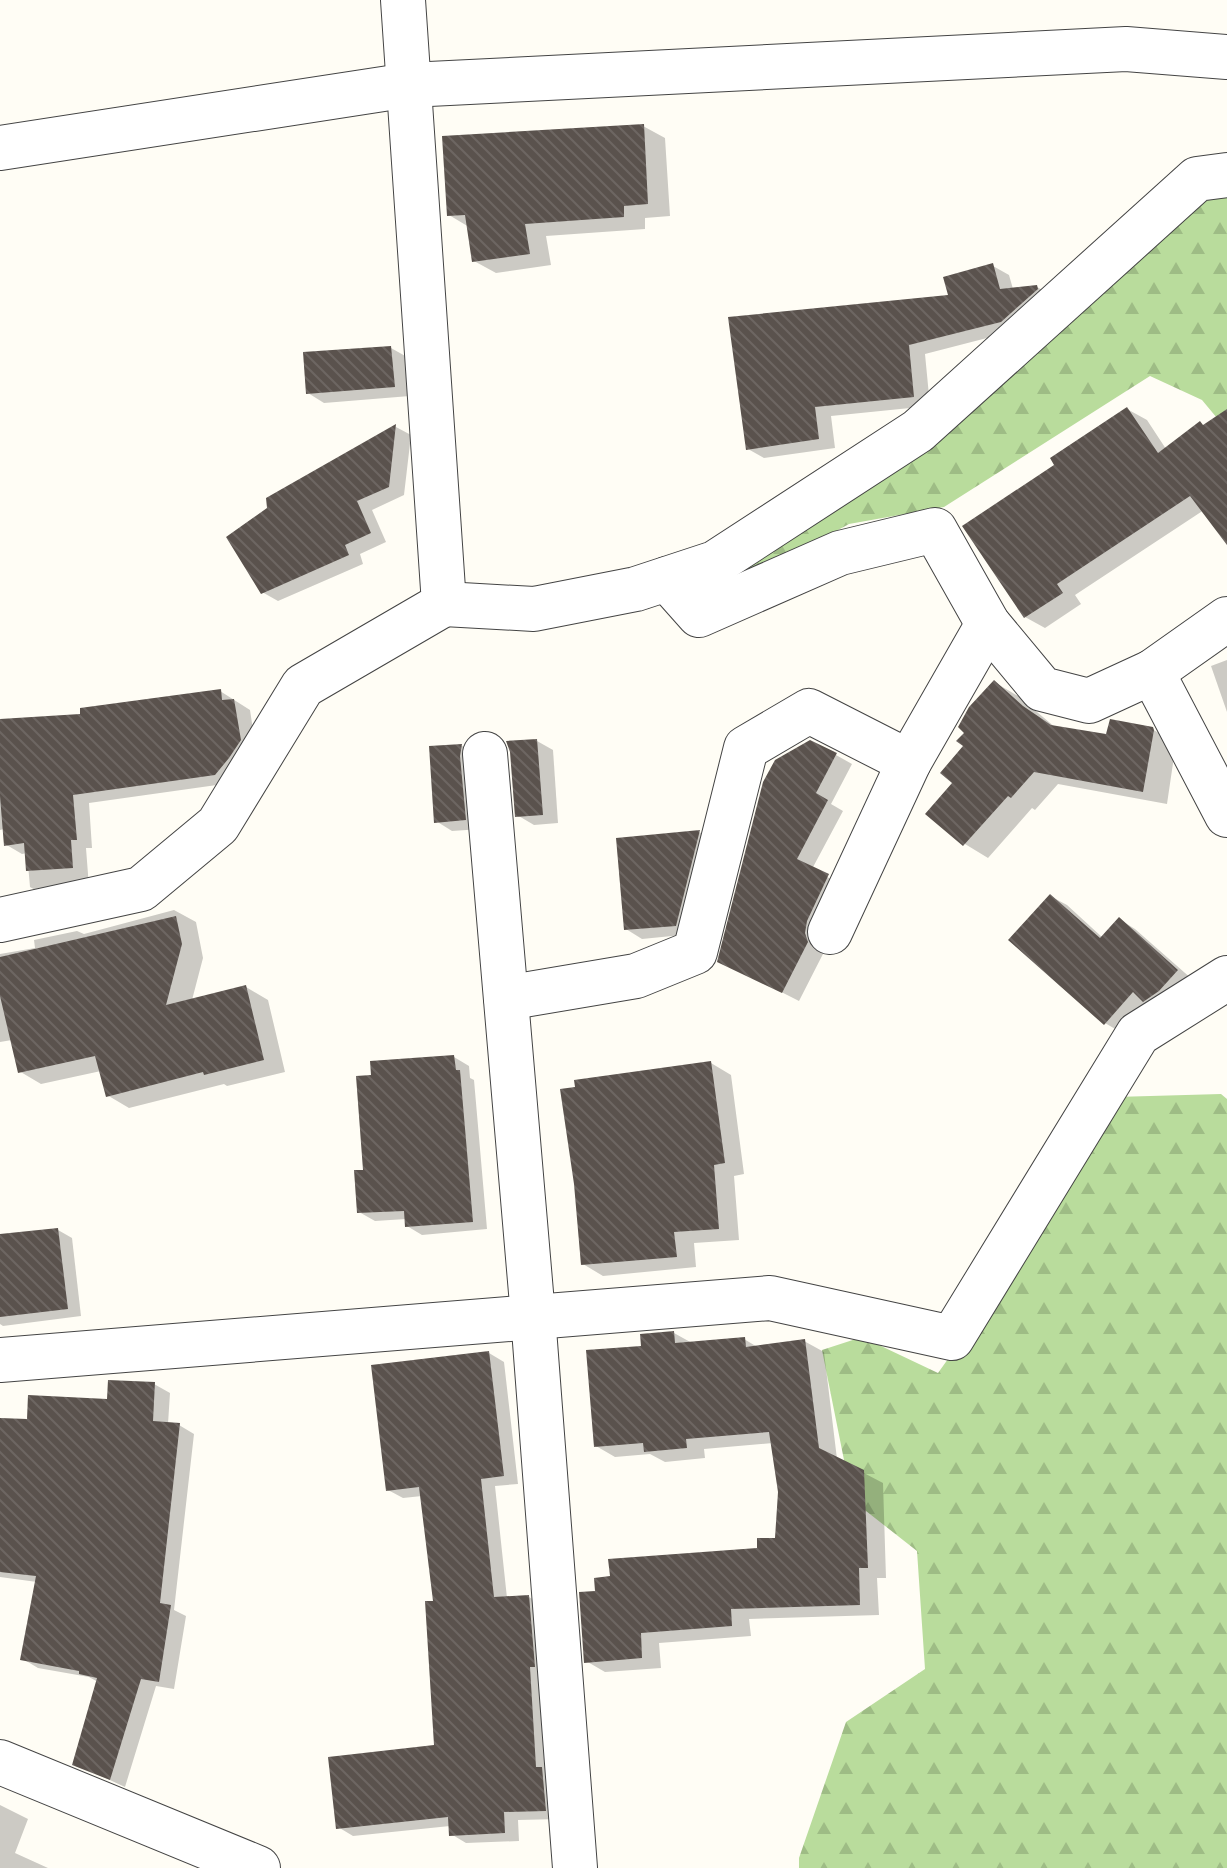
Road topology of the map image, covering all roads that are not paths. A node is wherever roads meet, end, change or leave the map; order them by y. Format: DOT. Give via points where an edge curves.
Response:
graph roads {
  1 [pos="403,0"];
  2 [pos="1227,57"];
  3 [pos="409,85"];
  4 [pos="0,148"];
  5 [pos="1227,175"];
  6 [pos="667,579"];
  7 [pos="444,604"];
  8 [pos="1227,619"];
  9 [pos="988,624"];
  10 [pos="1152,672"];
  11 [pos="485,754"];
  12 [pos="909,762"];
  13 [pos="1227,815"];
  14 [pos="0,920"];
  15 [pos="830,932"];
  16 [pos="1227,978"];
  17 [pos="506,998"];
  18 [pos="533,1316"];
  19 [pos="0,1360"];
  20 [pos="0,1762"];
  21 [pos="258,1868"];
  22 [pos="575,1868"];
  1 -- 3 [label="street"];
  2 -- 3 [label="street" via="1126,49"];
  3 -- 4 [label="street"];
  3 -- 7 [label="street"];
  5 -- 6 [label="street" via="1197,179 918,431 715,563"];
  6 -- 7 [label="street" via="534,609"];
  6 -- 9 [label="street" via="699,615 840,553 935,530"];
  7 -- 14 [label="street" via="303,686 218,825 141,889"];
  8 -- 10 [label="street"];
  9 -- 10 [label="street" via="1042,689 1089,701"];
  9 -- 12 [label="street"];
  10 -- 13 [label="street"];
  11 -- 17 [label="street"];
  12 -- 15 [label="street"];
  12 -- 17 [label="street" via="809,711 746,748 695,952 636,976"];
  16 -- 18 [label="street" via="1138,1034 952,1338 770,1298"];
  17 -- 18 [label="street"];
  18 -- 19 [label="street"];
  18 -- 22 [label="street"];
  20 -- 21 [label="street"];
}
